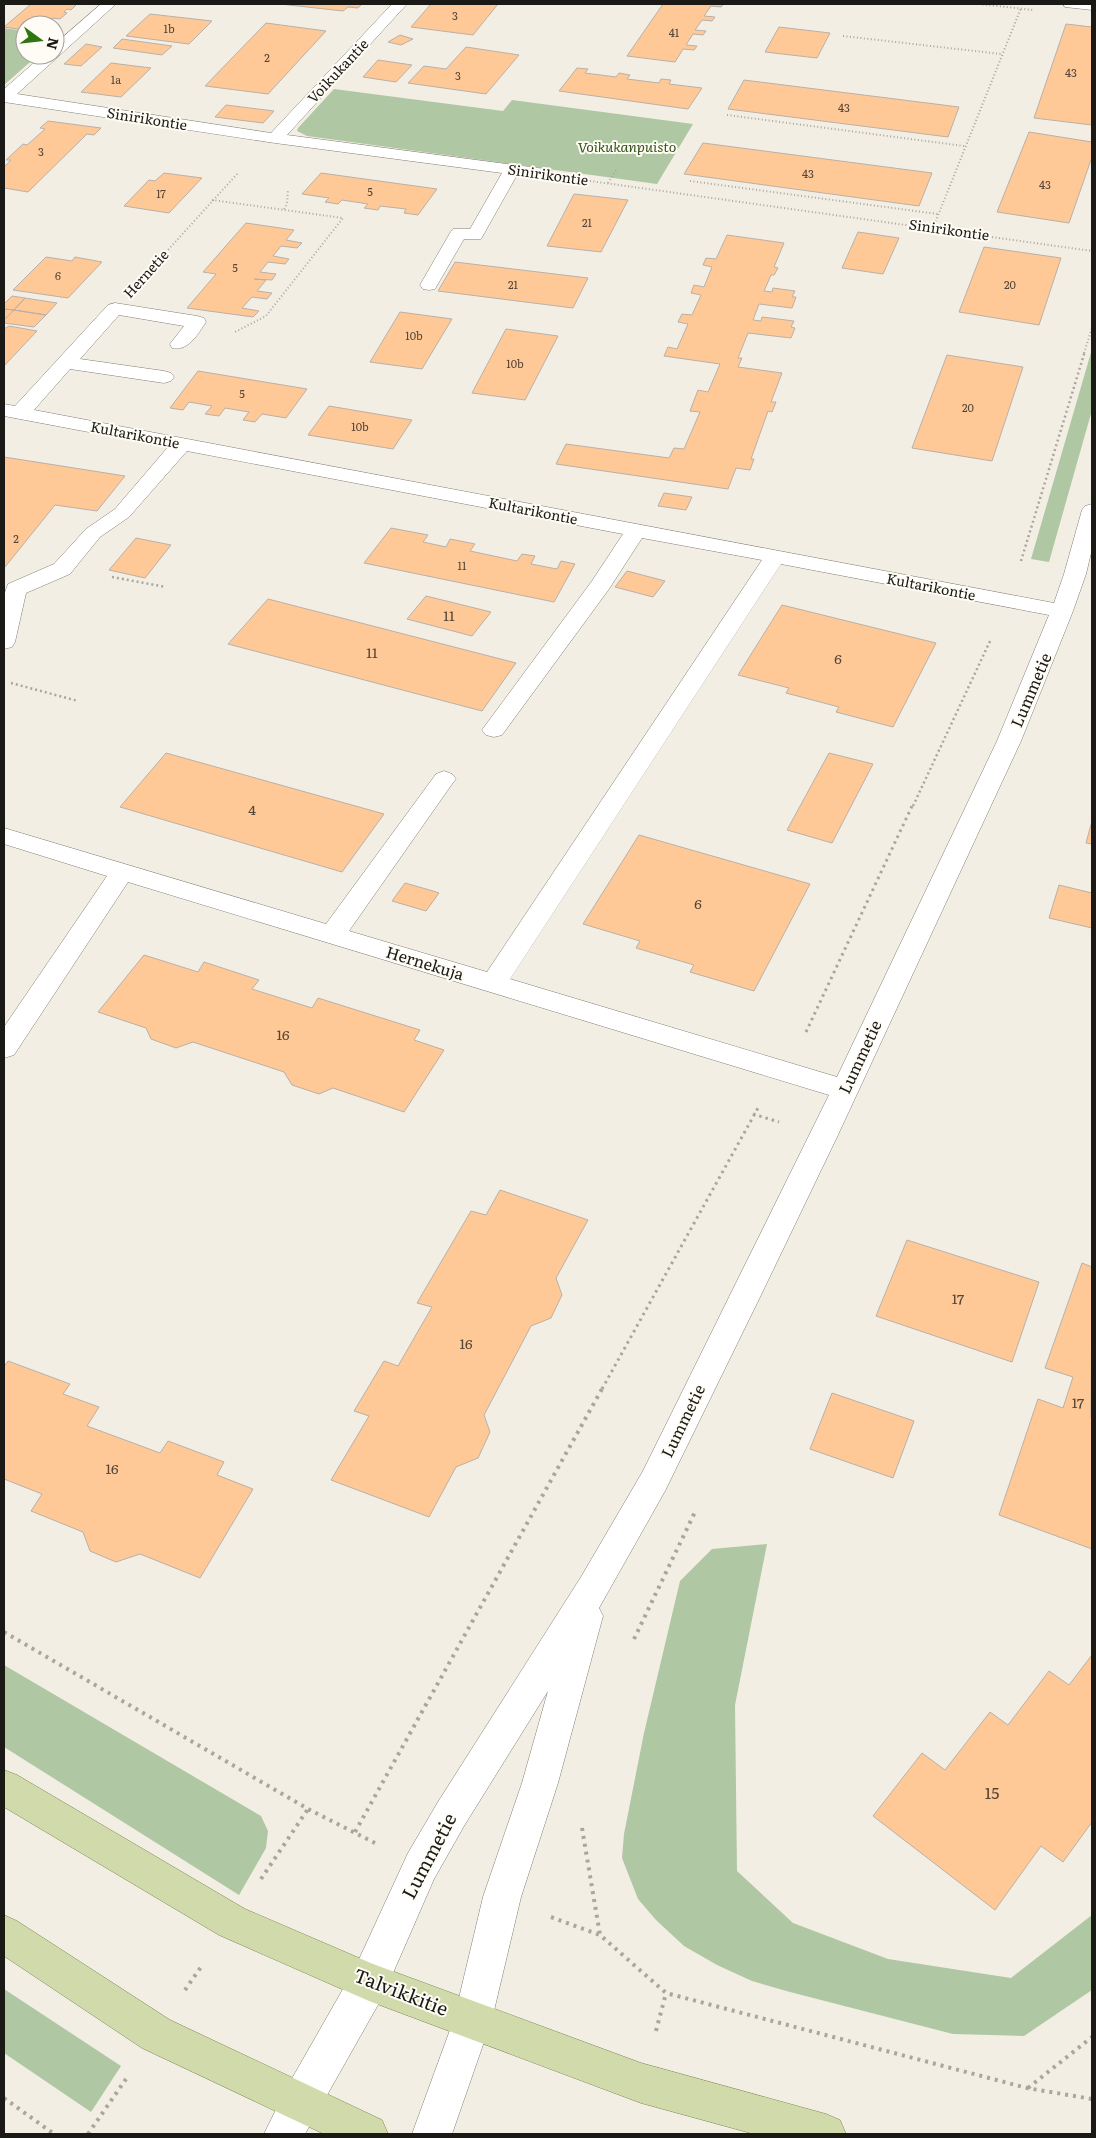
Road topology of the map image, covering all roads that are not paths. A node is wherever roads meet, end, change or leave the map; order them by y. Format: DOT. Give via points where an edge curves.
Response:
graph roads {
  1 [pos="109,4"];
  2 [pos="400,4"];
  3 [pos="1070,4"];
  4 [pos="1092,6"];
  5 [pos="65,43"];
  6 [pos="41,65"];
  7 [pos="4,97"];
  8 [pos="275,138"];
  9 [pos="512,170"];
  10 [pos="545,174"];
  11 [pos="429,285"];
  12 [pos="179,344"];
  13 [pos="66,363"];
  14 [pos="164,377"];
  15 [pos="12,412"];
  16 [pos="182,444"];
  17 [pos="1092,510"];
  18 [pos="636,531"];
  19 [pos="775,557"];
  20 [pos="1062,611"];
  21 [pos="4,642"];
  22 [pos="494,730"];
  23 [pos="444,779"];
  24 [pos="4,836"];
  25 [pos="123,871"];
  26 [pos="332,935"];
  27 [pos="493,984"];
  28 [pos="4,1048"];
  29 [pos="845,1090"];
  30 [pos="593,1588"];
  31 [pos="4,1787"];
  32 [pos="4,1934"];
  33 [pos="370,1982"];
  34 [pos="473,2019"];
  35 [pos="292,2118"];
  36 [pos="368,2134"];
  37 [pos="432,2134"];
  38 [pos="826,2134"];
  1 -- 5 [label="street"];
  2 -- 8 [label="street, Voikukantie"];
  3 -- 4 [label="street"];
  6 -- 7 [label="street"];
  7 -- 8 [label="street, Sinirikontie"];
  8 -- 9 [label="street, Sinirikontie"];
  9 -- 10 [label="street, Sinirikontie"];
  9 -- 11 [label="street" via="475,234 459,233"];
  12 -- 13 [label="street, Hernetie" via="196,322 115,310"];
  13 -- 14 [label="street"];
  13 -- 15 [label="street, Hernetie"];
  15 -- 16 [label="street, Kultarikontie"];
  16 -- 18 [label="street, Kultarikontie"];
  16 -- 21 [label="street" via="122,513 93,533 62,569 16,589"];
  17 -- 20 [label="street, Lummetie"];
  18 -- 19 [label="street, Kultarikontie"];
  18 -- 22 [label="street"];
  19 -- 20 [label="street, Kultarikontie"];
  19 -- 27 [label="street"];
  20 -- 29 [label="street, Lummetie" via="1009,741"];
  23 -- 26 [label="street"];
  24 -- 25 [label="street, Hernekuja"];
  25 -- 26 [label="street, Hernekuja"];
  25 -- 28 [label="street"];
  26 -- 27 [label="street, Hernekuja"];
  27 -- 29 [label="street, Hernekuja"];
  29 -- 30 [label="street, Lummetie" via="654,1481"];
  30 -- 33 [label="street, Lummetie" via="421,1866"];
  30 -- 34 [label="street, Lummetie" via="540,1783 502,1897"];
  31 -- 33 [label="main road, Talvikkitie" via="232,1922"];
  32 -- 35 [label="main road"];
  33 -- 34 [label="main road, Talvikkitie"];
  33 -- 35 [label="street, Lummetie"];
  34 -- 37 [label="street, Lummetie"];
  34 -- 38 [label="main road, Talvikkitie" via="642,2082"];
  35 -- 36 [label="main road"];
}
